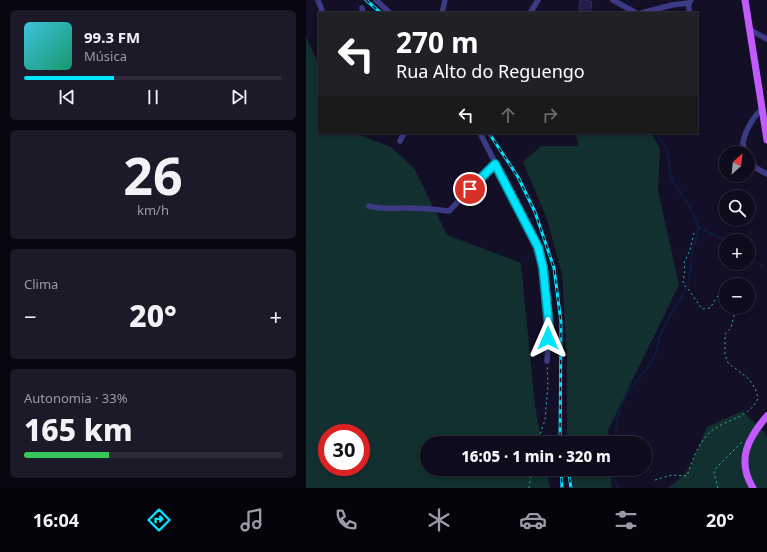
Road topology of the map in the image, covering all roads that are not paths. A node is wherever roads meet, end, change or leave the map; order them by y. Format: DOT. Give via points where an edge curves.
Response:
graph roads {
  1 [pos="318,0"];
  2 [pos="376,0"];
  3 [pos="445,0"];
  4 [pos="613,0"];
  5 [pos="745,0"];
  6 [pos="690,1"];
  7 [pos="537,2"];
  8 [pos="323,12"];
  9 [pos="389,12"];
  10 [pos="442,12"];
  11 [pos="526,12"];
  12 [pos="531,12"];
  13 [pos="634,12"];
  14 [pos="645,12"];
  15 [pos="689,12"];
  16 [pos="750,30"];
  17 [pos="767,39"];
  18 [pos="762,110"];
  19 [pos="404,134"];
  20 [pos="480,134"];
  21 [pos="767,140"];
  22 [pos="400,141"];
  23 [pos="744,146"];
  24 [pos="495,164"];
  25 [pos="755,167"];
  26 [pos="767,174"];
  27 [pos="370,206"];
  28 [pos="547,361"];
  29 [pos="767,416"];
  30 [pos="752,438"];
  31 [pos="753,488"];
  32 [pos="756,488"];
  1 -- 8 [label="street"];
  2 -- 9 [label="street"];
  3 -- 10 [label="street"];
  4 -- 13 [label="street"];
  5 -- 16 [label="main road"];
  6 -- 14 [label="street"];
  6 -- 15 [label="street"];
  7 -- 11 [label="street"];
  7 -- 12 [label="street"];
  16 -- 17 [label="street"];
  16 -- 18 [label="main road"];
  18 -- 21 [label="main road"];
  18 -- 23 [label="street" via="753,117"];
  19 -- 22 [label="street"];
  20 -- 24 [label="street"];
  24 -- 27 [label="street" via="449,211 407,208 392,210"];
  24 -- 28 [label="street" via="538,247 543,267 549,327"];
  25 -- 26 [label="street"];
  29 -- 30 [label="main road"];
  30 -- 31 [label="main road" via="745,459 747,474"];
  30 -- 32 [label="main road" via="750,462"];
}
